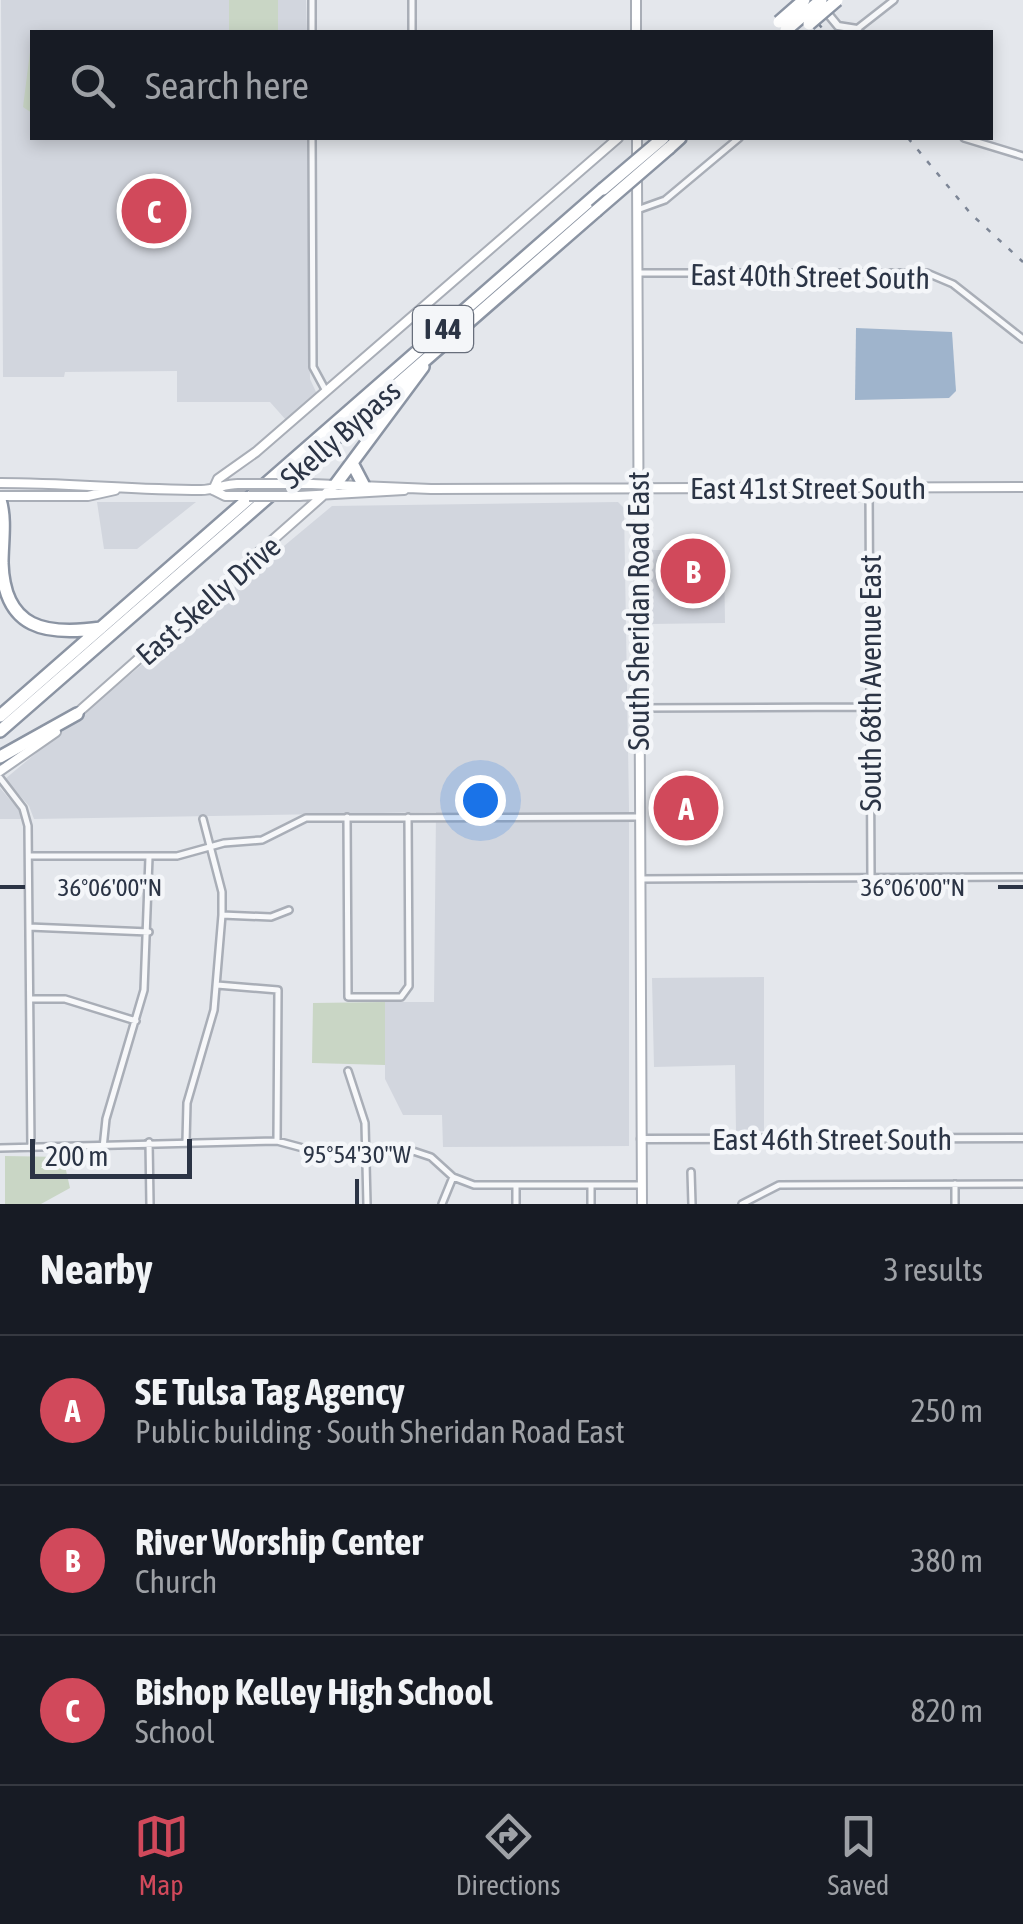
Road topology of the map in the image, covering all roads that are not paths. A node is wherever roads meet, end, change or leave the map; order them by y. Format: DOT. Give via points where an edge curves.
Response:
graph roads {
  1 [pos="312,0"];
  2 [pos="412,0"];
  3 [pos="636,0"];
  4 [pos="804,0"];
  5 [pos="819,0"];
  6 [pos="837,0"];
  7 [pos="894,0"];
  8 [pos="783,28"];
  9 [pos="312,30"];
  10 [pos="412,30"];
  11 [pos="636,30"];
  12 [pos="802,30"];
  13 [pos="854,30"];
  14 [pos="859,30"];
  15 [pos="312,140"];
  16 [pos="616,140"];
  17 [pos="637,140"];
  18 [pos="737,140"];
  19 [pos="971,140"];
  20 [pos="666,142"];
  21 [pos="1023,156"];
  22 [pos="637,210"];
  23 [pos="637,273"];
  24 [pos="1023,339"];
  25 [pos="435,351"];
  26 [pos="327,392"];
  27 [pos="352,463"];
  28 [pos="0,484"];
  29 [pos="336,484"];
  30 [pos="363,484"];
  31 [pos="1023,487"];
  32 [pos="638,488"];
  33 [pos="870,488"];
  34 [pos="118,489"];
  35 [pos="412,489"];
  36 [pos="213,490"];
  37 [pos="325,496"];
  38 [pos="0,498"];
  39 [pos="101,628"];
  40 [pos="870,707"];
  41 [pos="639,708"];
  42 [pos="77,714"];
  43 [pos="0,716"];
  44 [pos="0,731"];
  45 [pos="0,758"];
  46 [pos="0,775"];
  47 [pos="408,817"];
  48 [pos="639,817"];
  49 [pos="347,818"];
  50 [pos="204,819"];
  51 [pos="208,847"];
  52 [pos="29,856"];
  53 [pos="149,856"];
  54 [pos="1023,877"];
  55 [pos="640,878"];
  56 [pos="871,878"];
  57 [pos="289,910"];
  58 [pos="222,914"];
  59 [pos="29,927"];
  60 [pos="149,932"];
  61 [pos="217,985"];
  62 [pos="30,999"];
  63 [pos="136,1020"];
  64 [pos="348,1070"];
  65 [pos="1023,1138"];
  66 [pos="641,1139"];
  67 [pos="277,1141"];
  68 [pos="150,1142"];
  69 [pos="186,1142"];
  70 [pos="0,1148"];
  71 [pos="30,1148"];
  72 [pos="103,1148"];
  73 [pos="366,1150"];
  74 [pos="691,1172"];
  75 [pos="453,1177"];
  76 [pos="642,1184"];
  77 [pos="955,1184"];
  78 [pos="1023,1184"];
  79 [pos="516,1185"];
  80 [pos="591,1185"];
  81 [pos="150,1204"];
  82 [pos="367,1204"];
  83 [pos="442,1204"];
  84 [pos="516,1204"];
  85 [pos="591,1204"];
  86 [pos="642,1204"];
  87 [pos="692,1204"];
  88 [pos="742,1204"];
  89 [pos="955,1204"];
  1 -- 9 [label="street"];
  2 -- 10 [label="street"];
  3 -- 11 [label="main road"];
  4 -- 8 [label="highway, bridge"];
  5 -- 8 [label="highway, bridge"];
  5 -- 13 [label="street" via="838,26"];
  6 -- 12 [label="highway, bridge"];
  7 -- 14 [label="street"];
  15 -- 26 [label="street" via="313,368"];
  16 -- 26 [label="main road"];
  17 -- 22 [label="main road, South Sheridan Road East"];
  18 -- 22 [label="street" via="665,200"];
  19 -- 21 [label="street"];
  20 -- 25 [label="highway, Skelly Bypass / I 44, bridge"];
  20 -- 39 [label="highway, Skelly Bypass / I 44, bridge"];
  22 -- 23 [label="main road, South Sheridan Road East"];
  23 -- 24 [label="street, East 40th Street South" via="927,273 953,284"];
  23 -- 32 [label="main road, South Sheridan Road East"];
  25 -- 27 [label="highway"];
  25 -- 44 [label="highway, Skelly Bypass / I 44"];
  26 -- 36 [label="main road" via="218,478"];
  27 -- 29 [label="highway"];
  27 -- 30 [label="highway"];
  28 -- 34 [label="main road, East 41st Street South"];
  29 -- 30 [label="main road, East 41st Street South"];
  29 -- 36 [label="main road, East 41st Street South, bridge"];
  29 -- 37 [label="main road, East Skelly Drive"];
  30 -- 35 [label="main road, East 41st Street South"];
  31 -- 33 [label="main road, East 41st Street South"];
  32 -- 33 [label="main road, East 41st Street South"];
  32 -- 35 [label="main road, East 41st Street South"];
  32 -- 41 [label="main road, South Sheridan Road East"];
  33 -- 40 [label="street, South 68th Avenue East"];
  34 -- 36 [label="main road, East 41st Street South"];
  34 -- 38 [label="main road, East 41st Street South"];
  35 -- 37 [label="main road, East 41st Street South"];
  36 -- 37 [label="main road, East 41st Street South, bridge" via="225,496"];
  37 -- 42 [label="main road, East Skelly Drive"];
  38 -- 39 [label="highway" via="3,578 17,612 47,631"];
  39 -- 43 [label="highway, Skelly Bypass / I 44"];
  40 -- 41 [label="street"];
  40 -- 56 [label="street, South 68th Avenue East"];
  41 -- 48 [label="main road, South Sheridan Road East"];
  42 -- 45 [label="highway"];
  42 -- 46 [label="main road, East Skelly Drive"];
  46 -- 52 [label="street" via="26,814"];
  47 -- 48 [label="street"];
  47 -- 49 [label="street"];
  47 -- 49 [label="street" via="410,986 401,996 348,997"];
  48 -- 55 [label="main road, South Sheridan Road East"];
  49 -- 51 [label="street" via="300,819 262,840"];
  50 -- 51 [label="street"];
  51 -- 53 [label="street"];
  51 -- 58 [label="street"];
  52 -- 53 [label="street"];
  52 -- 59 [label="street"];
  53 -- 60 [label="street"];
  54 -- 56 [label="street"];
  55 -- 56 [label="street"];
  55 -- 66 [label="main road, South Sheridan Road East"];
  57 -- 58 [label="street" via="271,917"];
  58 -- 61 [label="street"];
  59 -- 60 [label="street"];
  59 -- 62 [label="street"];
  60 -- 63 [label="street"];
  61 -- 67 [label="street" via="278,990"];
  61 -- 69 [label="street" via="187,1103"];
  62 -- 63 [label="street" via="65,999"];
  62 -- 71 [label="street"];
  63 -- 72 [label="street"];
  64 -- 73 [label="street"];
  65 -- 66 [label="street, East 46th Street South"];
  66 -- 76 [label="main road, South Sheridan Road East"];
  67 -- 69 [label="street"];
  67 -- 73 [label="street" via="314,1151"];
  68 -- 69 [label="street"];
  68 -- 72 [label="street"];
  68 -- 81 [label="street"];
  70 -- 71 [label="street"];
  71 -- 72 [label="street"];
  73 -- 75 [label="street" via="422,1154"];
  73 -- 82 [label="street"];
  74 -- 87 [label="street"];
  75 -- 79 [label="street"];
  75 -- 83 [label="street"];
  76 -- 80 [label="street"];
  76 -- 86 [label="main road, South Sheridan Road East"];
  77 -- 78 [label="street"];
  77 -- 88 [label="street" via="779,1185"];
  77 -- 89 [label="street"];
  79 -- 80 [label="street"];
  79 -- 84 [label="street"];
  80 -- 85 [label="street"];
}
